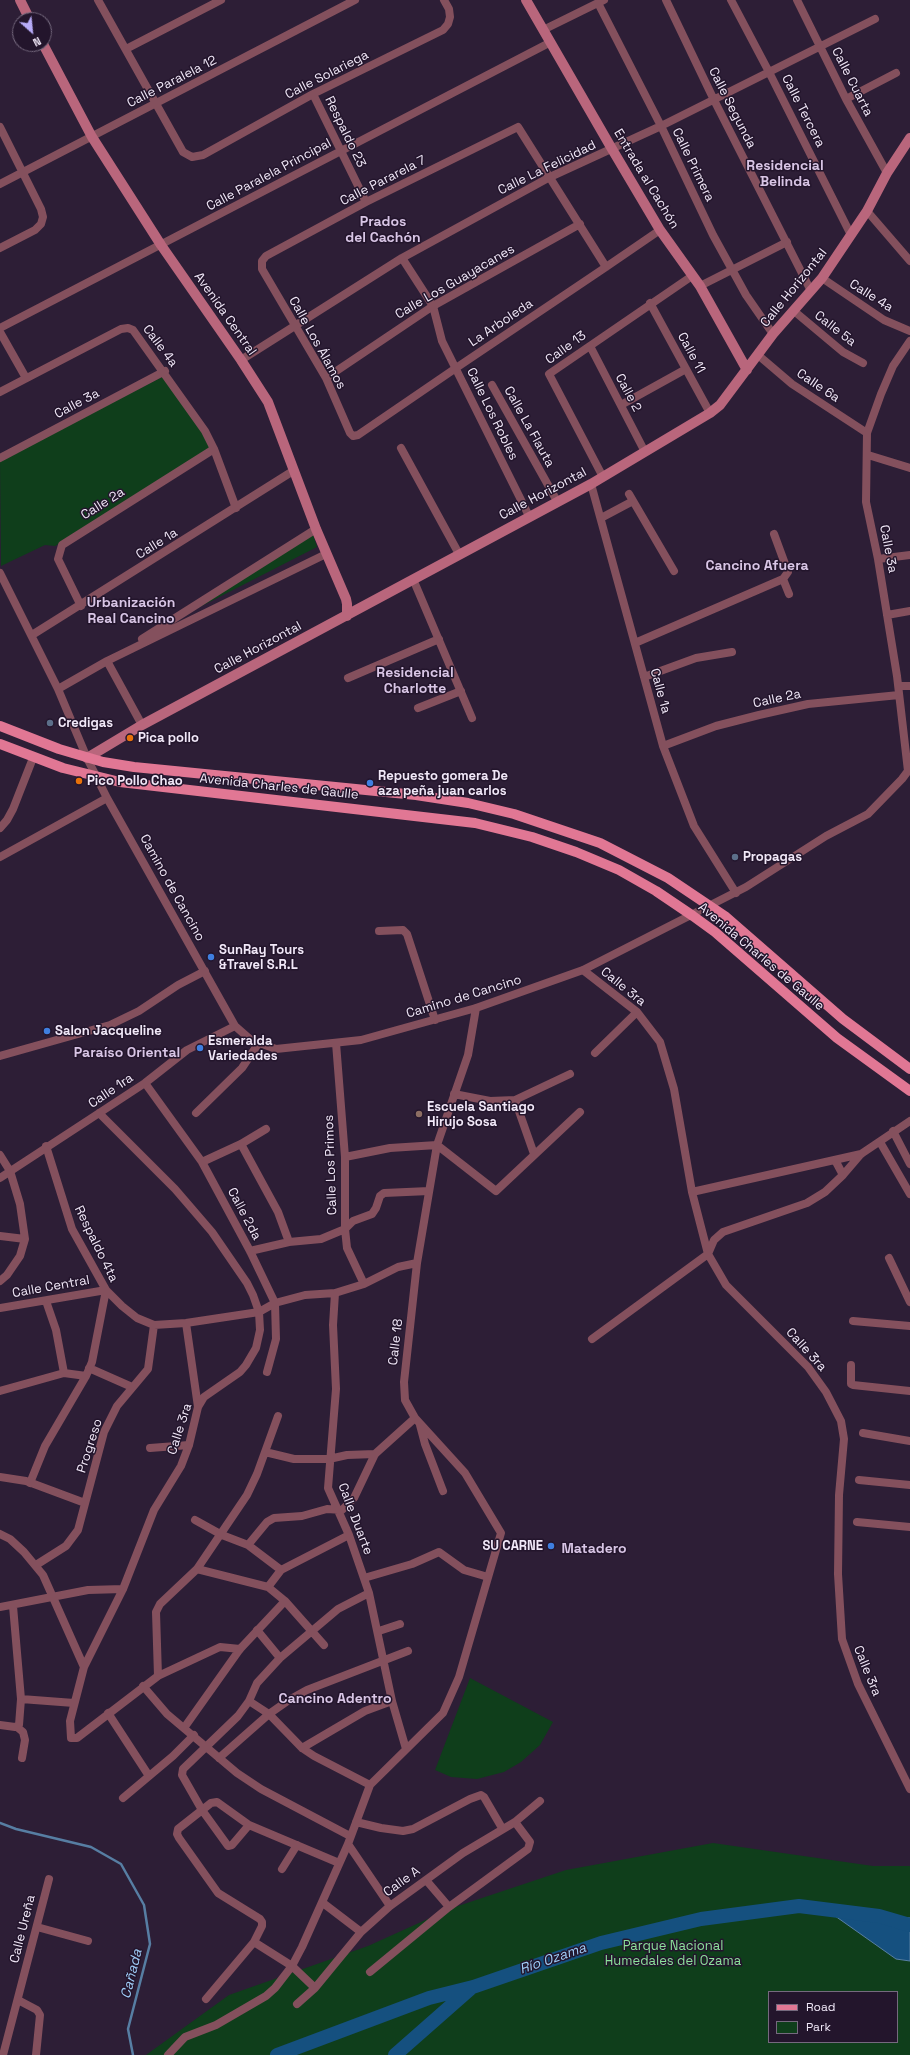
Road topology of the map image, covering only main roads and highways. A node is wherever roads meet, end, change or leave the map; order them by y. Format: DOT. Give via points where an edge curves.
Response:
graph roads {
  1 [pos="20,0"];
  2 [pos="526,0"];
  3 [pos="26,12"];
  4 [pos="47,52"];
  5 [pos="910,138"];
  6 [pos="746,370"];
  7 [pos="346,616"];
  8 [pos="0,726"];
  9 [pos="0,744"];
  10 [pos="87,758"];
  11 [pos="910,1069"];
  12 [pos="910,1091"];
  1 -- 3 [label="main road"];
  2 -- 6 [label="main road, Entrada al Cachón" via="660,230 700,286"];
  4 -- 7 [label="main road, Avenida Central" via="92,137 160,245 268,402 293,471 346,599"];
  5 -- 6 [label="main road, Calle Horizontal" via="887,173 867,211 822,278 773,334"];
  6 -- 7 [label="main road, Calle Horizontal" via="720,405 710,413 591,484"];
  7 -- 10 [label="main road, Calle Horizontal" via="142,725"];
  8 -- 10 [label="main road, Avenida Charles de Gaulle"];
  9 -- 12 [label="main road, Avenida Charles de Gaulle" via="34,758 96,777 154,786 435,817 501,828 576,852 619,870 656,891 715,932 837,1038"];
  10 -- 11 [label="main road, Avenida Charles de Gaulle" via="134,767 416,795 468,803 514,814 600,843 668,878 726,917 843,1019"];
}
